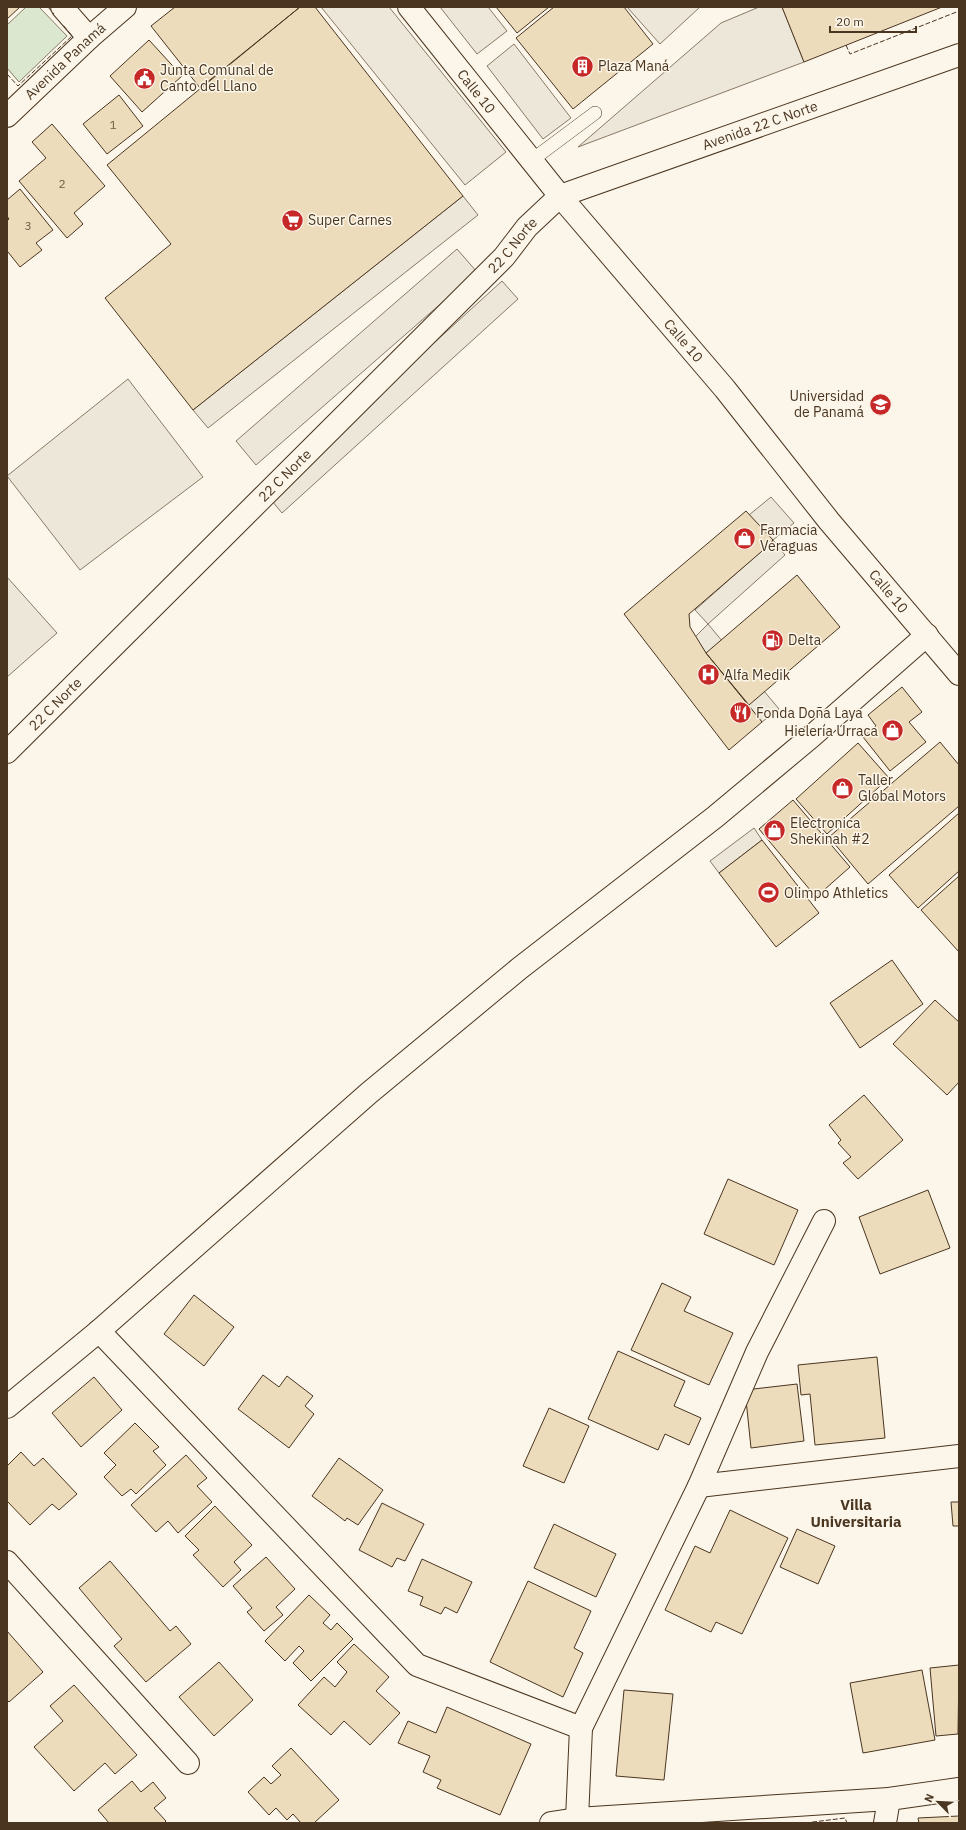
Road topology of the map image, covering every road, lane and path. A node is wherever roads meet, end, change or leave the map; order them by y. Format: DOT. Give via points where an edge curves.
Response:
graph roads {
  1 [pos="62,7"];
  2 [pos="125,7"];
  3 [pos="408,7"];
  4 [pos="88,38"];
  5 [pos="959,55"];
  6 [pos="595,114"];
  7 [pos="7,116"];
  8 [pos="532,160"];
  9 [pos="560,196"];
  10 [pos="927,634"];
  11 [pos="959,674"];
  12 [pos="7,752"];
  13 [pos="824,1221"];
  14 [pos="99,1331"];
  15 [pos="7,1407"];
  16 [pos="959,1456"];
  17 [pos="699,1486"];
  18 [pos="7,1562"];
  19 [pos="581,1728"];
  20 [pos="188,1762"];
  21 [pos="959,1789"];
  22 [pos="889,1799"];
  23 [pos="577,1819"];
  24 [pos="551,1823"];
  25 [pos="885,1823"];
  1 -- 4 [label="street"];
  2 -- 4 [label="street, Avenida Panamá"];
  3 -- 8 [label="street, Calle 10"];
  4 -- 7 [label="street, Avenida Panamá"];
  5 -- 9 [label="street, Avenida 22 C Norte"];
  6 -- 8 [label="lane"];
  8 -- 9 [label="street, Calle 10"];
  9 -- 10 [label="street, Calle 10" via="725,389 829,521"];
  9 -- 12 [label="street, 22 C Norte" via="527,227 504,257"];
  10 -- 11 [label="street, Calle 10"];
  10 -- 14 [label="street" via="716,817 520,968 369,1093"];
  13 -- 17 [label="street" via="757,1352"];
  14 -- 15 [label="street"];
  14 -- 19 [label="street" via="417,1665"];
  16 -- 17 [label="street"];
  17 -- 19 [label="street"];
  18 -- 20 [label="street"];
  19 -- 23 [label="street"];
  21 -- 22 [label="street"];
  22 -- 23 [label="street"];
  22 -- 25 [label="street"];
  23 -- 24 [label="street"];
}
